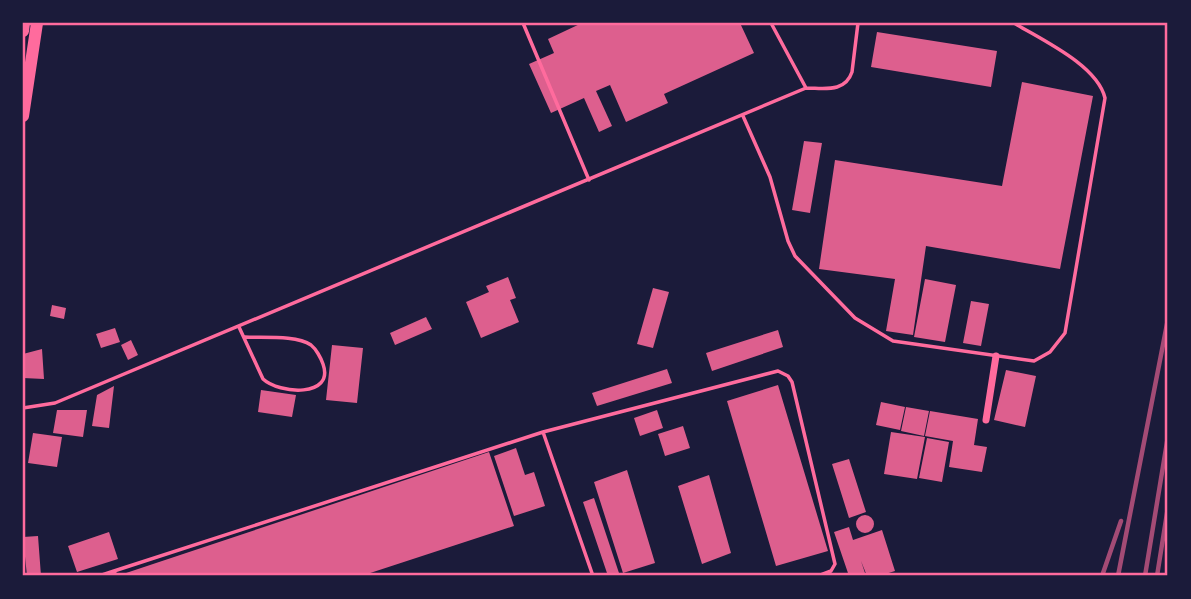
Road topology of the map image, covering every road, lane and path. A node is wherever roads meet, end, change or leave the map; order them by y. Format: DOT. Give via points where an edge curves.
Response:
graph roads {
  1 [pos="24,23"];
  2 [pos="37,23"];
  3 [pos="523,23"];
  4 [pos="771,23"];
  5 [pos="858,23"];
  6 [pos="1014,23"];
  7 [pos="23,31"];
  8 [pos="806,88"];
  9 [pos="23,116"];
  10 [pos="743,116"];
  11 [pos="589,180"];
  12 [pos="239,327"];
  13 [pos="246,337"];
  14 [pos="996,356"];
  15 [pos="23,408"];
  16 [pos="986,420"];
  17 [pos="542,432"];
  18 [pos="115,574"];
  19 [pos="99,576"];
  20 [pos="593,576"];
  21 [pos="818,576"];
  1 -- 7 [label="main road"];
  2 -- 9 [label="main road"];
  3 -- 11 [label="lane"];
  4 -- 8 [label="lane"];
  5 -- 8 [label="lane" via="850,79 838,88"];
  6 -- 14 [label="lane" via="1088,69 1105,98 1065,333 1050,352 1034,361"];
  8 -- 10 [label="lane"];
  10 -- 11 [label="lane"];
  10 -- 14 [label="lane" via="771,177 795,256 855,318 893,341"];
  11 -- 12 [label="lane"];
  12 -- 13 [label="lane"];
  12 -- 15 [label="lane" via="55,403"];
  13 -- 13 [label="lane" via="269,385 305,390 324,379 322,359 312,346 284,338"];
  14 -- 16 [label="street"];
  17 -- 18 [label="lane"];
  17 -- 20 [label="lane"];
  17 -- 21 [label="lane" via="778,371 788,376 835,564"];
  18 -- 19 [label="lane"];
}
